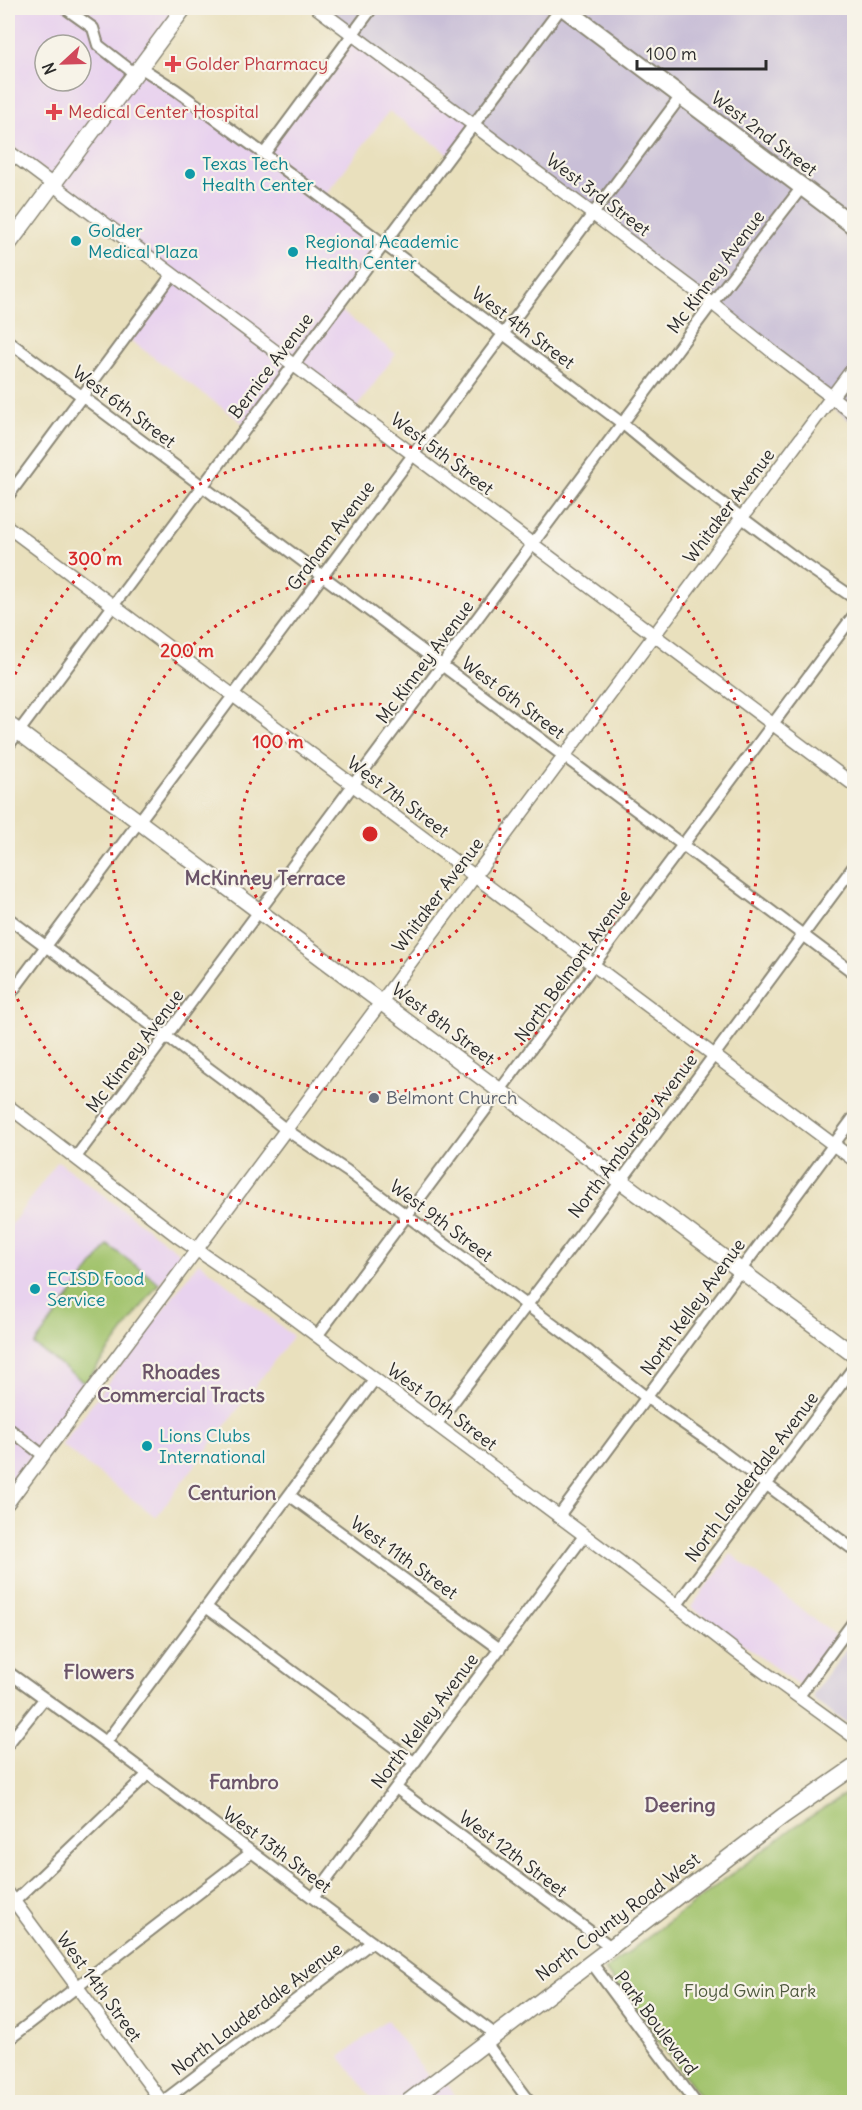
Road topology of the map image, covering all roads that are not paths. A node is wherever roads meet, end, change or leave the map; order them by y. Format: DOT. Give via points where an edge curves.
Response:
graph roads {
  1 [pos="65,8"];
  2 [pos="184,8"];
  3 [pos="317,8"];
  4 [pos="372,8"];
  5 [pos="562,8"];
  6 [pos="352,34"];
  7 [pos="137,70"];
  8 [pos="681,96"];
  9 [pos="473,124"];
  10 [pos="8,151"];
  11 [pos="264,154"];
  12 [pos="52,185"];
  13 [pos="802,187"];
  14 [pos="592,213"];
  15 [pos="855,226"];
  16 [pos="383,244"];
  17 [pos="8,245"];
  18 [pos="172,275"];
  19 [pos="712,303"];
  20 [pos="503,333"];
  21 [pos="8,340"];
  22 [pos="292,365"];
  23 [pos="855,368"];
  24 [pos="82,396"];
  25 [pos="832,397"];
  26 [pos="855,414"];
  27 [pos="623,424"];
  28 [pos="412,454"];
  29 [pos="202,486"];
  30 [pos="8,495"];
  31 [pos="743,518"];
  32 [pos="8,527"];
  33 [pos="533,545"];
  34 [pos="322,576"];
  35 [pos="855,598"];
  36 [pos="112,605"];
  37 [pos="855,615"];
  38 [pos="653,636"];
  39 [pos="443,666"];
  40 [pos="233,696"];
  41 [pos="773,724"];
  42 [pos="13,728"];
  43 [pos="8,746"];
  44 [pos="563,758"];
  45 [pos="855,785"];
  46 [pos="353,786"];
  47 [pos="138,822"];
  48 [pos="683,845"];
  49 [pos="855,866"];
  50 [pos="473,877"];
  51 [pos="259,912"];
  52 [pos="8,918"];
  53 [pos="803,935"];
  54 [pos="45,946"];
  55 [pos="593,965"];
  56 [pos="855,973"];
  57 [pos="8,997"];
  58 [pos="380,1002"];
  59 [pos="166,1036"];
  60 [pos="713,1055"];
  61 [pos="501,1092"];
  62 [pos="8,1106"];
  63 [pos="855,1117"];
  64 [pos="285,1129"];
  65 [pos="834,1145"];
  66 [pos="76,1157"];
  67 [pos="855,1160"];
  68 [pos="621,1181"];
  69 [pos="406,1216"];
  70 [pos="196,1249"];
  71 [pos="740,1270"];
  72 [pos="526,1305"];
  73 [pos="317,1336"];
  74 [pos="855,1355"];
  75 [pos="855,1367"];
  76 [pos="375,1379"];
  77 [pos="647,1398"];
  78 [pos="436,1425"];
  79 [pos="8,1428"];
  80 [pos="44,1456"];
  81 [pos="766,1485"];
  82 [pos="289,1495"];
  83 [pos="8,1503"];
  84 [pos="558,1517"];
  85 [pos="584,1536"];
  86 [pos="855,1550"];
  87 [pos="676,1606"];
  88 [pos="206,1607"];
  89 [pos="855,1621"];
  90 [pos="500,1649"];
  91 [pos="8,1672"];
  92 [pos="799,1696"];
  93 [pos="44,1699"];
  94 [pos="855,1737"];
  95 [pos="106,1742"];
  96 [pos="8,1744"];
  97 [pos="414,1763"];
  98 [pos="855,1767"];
  99 [pos="148,1774"];
  100 [pos="396,1788"];
  101 [pos="252,1852"];
  102 [pos="11,1898"];
  103 [pos="313,1898"];
  104 [pos="372,1942"];
  105 [pos="611,1947"];
  106 [pos="591,1962"];
  107 [pos="77,1987"];
  108 [pos="491,2039"];
  109 [pos="8,2040"];
  110 [pos="162,2102"];
  111 [pos="408,2103"];
  112 [pos="530,2103"];
  113 [pos="695,2103"];
  1 -- 7 [label="street, West 4th Street" via="93,28 98,45"];
  2 -- 7 [label="main road"];
  3 -- 6 [label="street, West 3rd Street"];
  4 -- 6 [label="street"];
  5 -- 8 [label="main road, West 2nd Street"];
  5 -- 9 [label="street, Bernice Avenue"];
  6 -- 9 [label="street, West 3rd Street"];
  6 -- 11 [label="street"];
  7 -- 11 [label="street, West 4th Street" via="176,90"];
  7 -- 12 [label="main road"];
  8 -- 13 [label="main road, West 2nd Street"];
  8 -- 14 [label="street, Graham Avenue"];
  9 -- 14 [label="street, West 3rd Street"];
  9 -- 16 [label="street, Bernice Avenue"];
  10 -- 12 [label="street, West 5th Street"];
  11 -- 16 [label="street, West 4th Street"];
  12 -- 17 [label="main road"];
  12 -- 18 [label="street, West 5th Street"];
  13 -- 15 [label="main road, West 2nd Street"];
  13 -- 19 [label="street, Mc Kinney Avenue"];
  14 -- 19 [label="street, West 3rd Street"];
  14 -- 20 [label="street, Graham Avenue"];
  16 -- 20 [label="street, West 4th Street"];
  16 -- 22 [label="street, Bernice Avenue"];
  18 -- 22 [label="street, West 5th Street"];
  18 -- 24 [label="street"];
  19 -- 25 [label="street, West 3rd Street"];
  19 -- 27 [label="street, Mc Kinney Avenue"];
  20 -- 27 [label="street, West 4th Street"];
  20 -- 28 [label="street, Graham Avenue"];
  21 -- 24 [label="street, West 6th Street"];
  22 -- 28 [label="street, West 5th Street"];
  22 -- 29 [label="street, Bernice Avenue"];
  23 -- 25 [label="street, Whitaker Avenue"];
  24 -- 29 [label="street, West 6th Street"];
  24 -- 30 [label="street"];
  25 -- 26 [label="street, West 3rd Street"];
  25 -- 31 [label="street, Whitaker Avenue"];
  27 -- 31 [label="street, West 4th Street"];
  27 -- 33 [label="street, Mc Kinney Avenue"];
  28 -- 33 [label="street, West 5th Street"];
  28 -- 34 [label="street, Graham Avenue"];
  29 -- 34 [label="street, West 6th Street"];
  29 -- 36 [label="street, Bernice Avenue"];
  31 -- 35 [label="street, West 4th Street"];
  31 -- 38 [label="street, Whitaker Avenue"];
  32 -- 36 [label="street, West 7th Street"];
  33 -- 38 [label="street, West 5th Street"];
  33 -- 39 [label="street, Mc Kinney Avenue"];
  34 -- 39 [label="street, West 6th Street"];
  34 -- 40 [label="street, Graham Avenue"];
  36 -- 40 [label="street, West 7th Street"];
  36 -- 42 [label="street, Bernice Avenue"];
  37 -- 41 [label="street, North Belmont Avenue"];
  38 -- 41 [label="street, West 5th Street"];
  38 -- 44 [label="street, Whitaker Avenue"];
  39 -- 44 [label="street, West 6th Street"];
  39 -- 46 [label="street, Mc Kinney Avenue"];
  40 -- 46 [label="street, West 7th Street"];
  40 -- 47 [label="street, Graham Avenue"];
  41 -- 45 [label="street, West 5th Street"];
  41 -- 48 [label="street, North Belmont Avenue"];
  42 -- 43 [label="street, Bernice Avenue"];
  42 -- 47 [label="main road, West 8th Street"];
  44 -- 48 [label="street, West 6th Street"];
  44 -- 50 [label="street, Whitaker Avenue"];
  46 -- 50 [label="street, West 7th Street"];
  46 -- 51 [label="street, Mc Kinney Avenue"];
  47 -- 51 [label="main road, West 8th Street"];
  47 -- 54 [label="street, Graham Avenue"];
  48 -- 53 [label="street, West 6th Street"];
  48 -- 55 [label="street, North Belmont Avenue"];
  49 -- 53 [label="street, North Amburgey Avenue"];
  50 -- 55 [label="street, West 7th Street"];
  50 -- 58 [label="street, Whitaker Avenue"];
  51 -- 58 [label="main road, West 8th Street"];
  51 -- 59 [label="street, Mc Kinney Avenue"];
  52 -- 54 [label="street, West 9th Street"];
  53 -- 56 [label="street, West 6th Street"];
  53 -- 60 [label="street, North Amburgey Avenue"];
  54 -- 57 [label="street, Graham Avenue"];
  54 -- 59 [label="street, West 9th Street"];
  55 -- 60 [label="street, West 7th Street"];
  55 -- 61 [label="street, North Belmont Avenue"];
  58 -- 61 [label="main road, West 8th Street"];
  58 -- 64 [label="street, Whitaker Avenue"];
  59 -- 64 [label="street, West 9th Street"];
  59 -- 66 [label="street, Mc Kinney Avenue"];
  60 -- 65 [label="street, West 7th Street"];
  60 -- 68 [label="street, North Amburgey Avenue"];
  61 -- 68 [label="main road, West 8th Street"];
  61 -- 69 [label="street, North Belmont Avenue"];
  62 -- 66 [label="street, West 10th Street"];
  63 -- 65 [label="street, North Kelley Avenue"];
  64 -- 69 [label="street, West 9th Street"];
  64 -- 70 [label="street, Whitaker Avenue"];
  65 -- 67 [label="street, West 7th Street"];
  65 -- 71 [label="street, North Kelley Avenue"];
  66 -- 70 [label="street, West 10th Street"];
  68 -- 71 [label="main road, West 8th Street"];
  68 -- 72 [label="street, North Amburgey Avenue"];
  69 -- 72 [label="street, West 9th Street"];
  69 -- 73 [label="street, North Belmont Avenue"];
  70 -- 73 [label="street, West 10th Street"];
  70 -- 80 [label="street, Whitaker Avenue"];
  71 -- 74 [label="main road, West 8th Street"];
  71 -- 77 [label="street, North Kelley Avenue"];
  72 -- 77 [label="street, West 9th Street"];
  72 -- 78 [label="street, North Amburgey Avenue"];
  73 -- 76 [label="street, West 10th Street"];
  75 -- 81 [label="street, North Lauderdale Avenue"];
  76 -- 78 [label="street, West 10th Street"];
  76 -- 82 [label="street"];
  77 -- 81 [label="street, West 9th Street"];
  77 -- 84 [label="street, North Kelley Avenue"];
  78 -- 84 [label="street, West 10th Street"];
  79 -- 80 [label="street"];
  80 -- 83 [label="street, Whitaker Avenue"];
  81 -- 86 [label="street, West 9th Street"];
  81 -- 87 [label="street, North Lauderdale Avenue"];
  82 -- 88 [label="street"];
  82 -- 90 [label="street, West 11th Street"];
  84 -- 85 [label="street, West 10th Street"];
  85 -- 87 [label="street, West 10th Street"];
  85 -- 90 [label="street, North Kelley Avenue"];
  87 -- 92 [label="street, West 10th Street"];
  88 -- 95 [label="street"];
  88 -- 97 [label="street"];
  89 -- 92 [label="street"];
  90 -- 97 [label="street, North Kelley Avenue"];
  91 -- 93 [label="street, West 13th Street"];
  92 -- 94 [label="street, West 10th Street"];
  93 -- 95 [label="street, West 13th Street"];
  93 -- 96 [label="street"];
  95 -- 99 [label="street, West 13th Street"];
  97 -- 100 [label="street, North Kelley Avenue"];
  98 -- 105 [label="main road, North County Road West" via="783,1816"];
  99 -- 101 [label="street, West 13th Street"];
  99 -- 102 [label="street"];
  100 -- 103 [label="street, North Kelley Avenue"];
  100 -- 105 [label="street, West 12th Street"];
  101 -- 103 [label="street, West 13th Street"];
  101 -- 107 [label="street"];
  102 -- 107 [label="street, West 14th Street"];
  103 -- 104 [label="street, West 13th Street"];
  104 -- 108 [label="street, West 13th Street"];
  104 -- 110 [label="street, North Lauderdale Avenue"];
  105 -- 106 [label="main road, North County Road West"];
  106 -- 108 [label="main road, North County Road West"];
  106 -- 113 [label="street, Park Boulevard"];
  107 -- 109 [label="street"];
  107 -- 110 [label="street, West 14th Street"];
  108 -- 111 [label="main road, North County Road West"];
  108 -- 112 [label="street, West 13th Street"];
}
